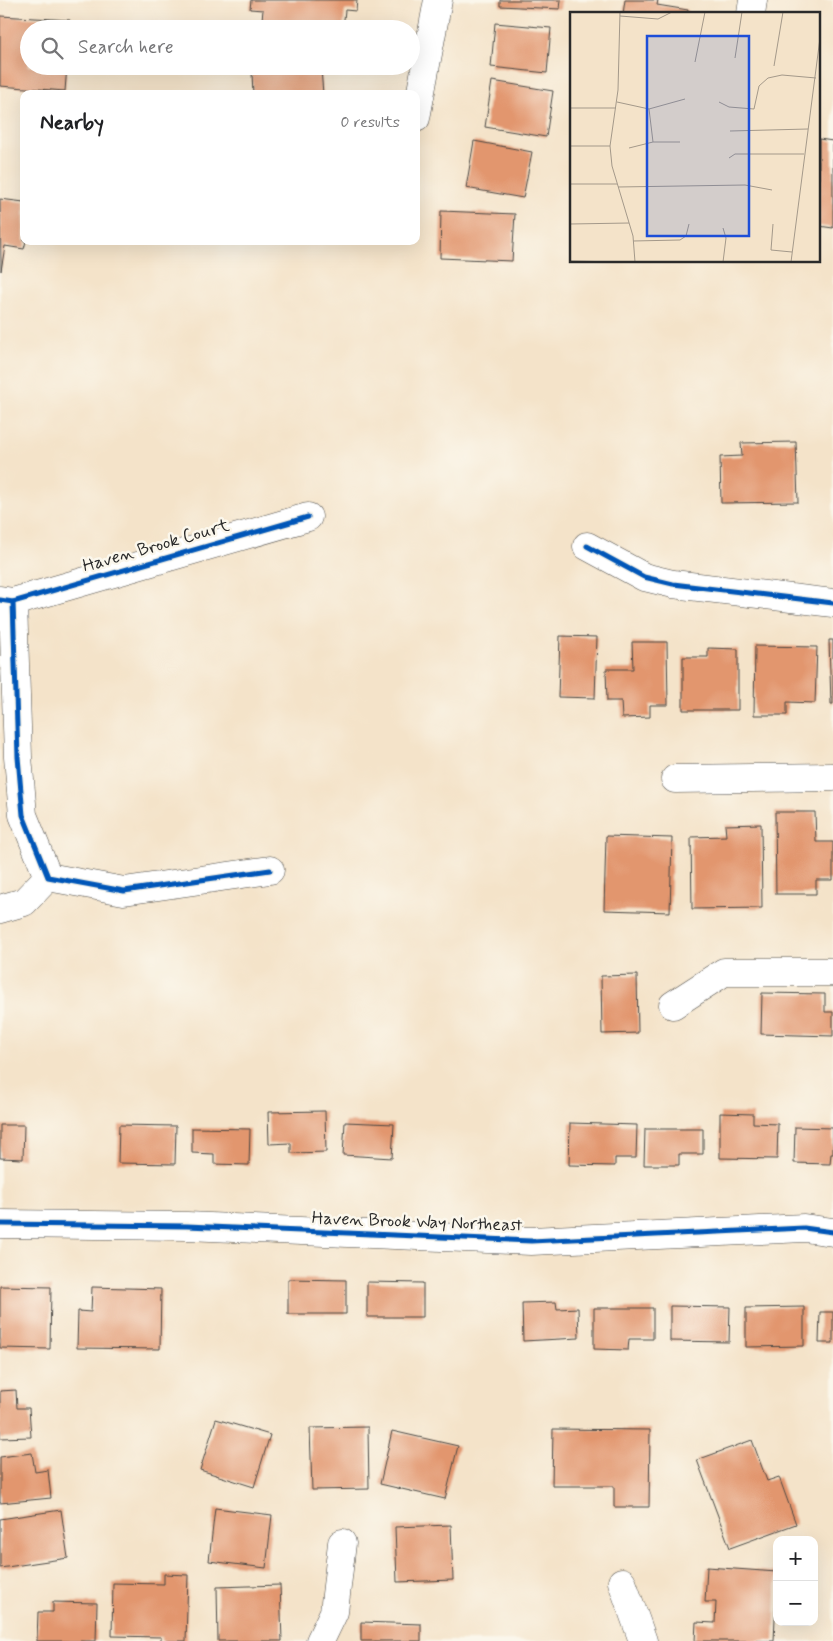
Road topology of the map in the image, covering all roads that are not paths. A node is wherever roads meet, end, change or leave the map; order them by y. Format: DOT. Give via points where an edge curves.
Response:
graph roads {
  1 [pos="438,0"];
  2 [pos="420,97"];
  3 [pos="308,517"];
  4 [pos="587,546"];
  5 [pos="6,601"];
  6 [pos="833,603"];
  7 [pos="833,777"];
  8 [pos="675,779"];
  9 [pos="270,870"];
  10 [pos="48,877"];
  11 [pos="0,909"];
  12 [pos="833,972"];
  13 [pos="673,1005"];
  14 [pos="0,1224"];
  15 [pos="833,1232"];
  16 [pos="342,1543"];
  17 [pos="622,1582"];
  18 [pos="320,1641"];
  19 [pos="643,1641"];
  1 -- 2 [label="street"];
  3 -- 5 [label="street, Haven Brook Court"];
  4 -- 6 [label="street" via="644,577 673,584"];
  5 -- 10 [label="street" via="23,815"];
  7 -- 8 [label="street"];
  9 -- 10 [label="street" via="124,891"];
  10 -- 11 [label="street" via="24,902"];
  12 -- 13 [label="street" via="724,972"];
  14 -- 15 [label="street, Haven Brook Way Northeast" via="187,1226 531,1240 804,1228"];
  16 -- 18 [label="street" via="334,1612"];
  17 -- 19 [label="street"];
}
